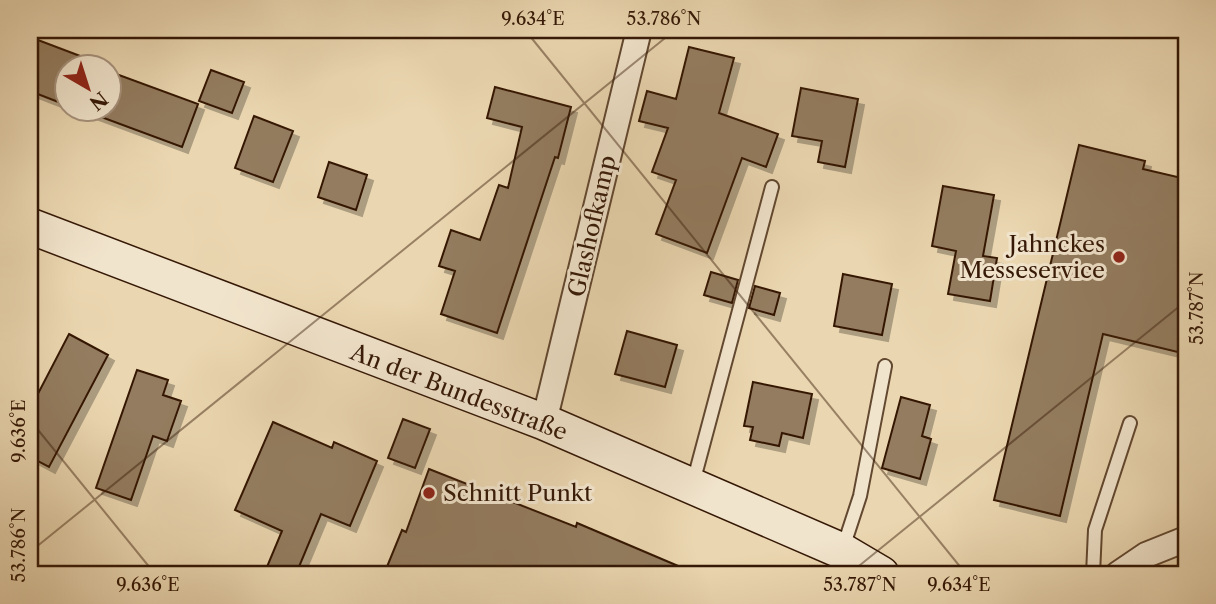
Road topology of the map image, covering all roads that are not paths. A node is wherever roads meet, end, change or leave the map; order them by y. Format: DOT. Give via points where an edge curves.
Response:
graph roads {
  1 [pos="639,30"];
  2 [pos="772,187"];
  3 [pos="30,226"];
  4 [pos="885,366"];
  5 [pos="544,422"];
  6 [pos="1130,423"];
  7 [pos="692,487"];
  8 [pos="1186,539"];
  9 [pos="842,551"];
  10 [pos="881,574"];
  11 [pos="1093,574"];
  12 [pos="1118,574"];
  1 -- 5 [label="street, Glashofkamp"];
  2 -- 7 [label="lane"];
  3 -- 5 [label="main road, An der Bundesstraße"];
  4 -- 9 [label="lane" via="860,496"];
  5 -- 7 [label="main road, An der Bundesstraße"];
  6 -- 11 [label="lane" via="1095,530"];
  7 -- 9 [label="main road, An der Bundesstraße"];
  8 -- 12 [label="street" via="1146,555"];
  9 -- 10 [label="main road, An der Bundesstraße"];
}
